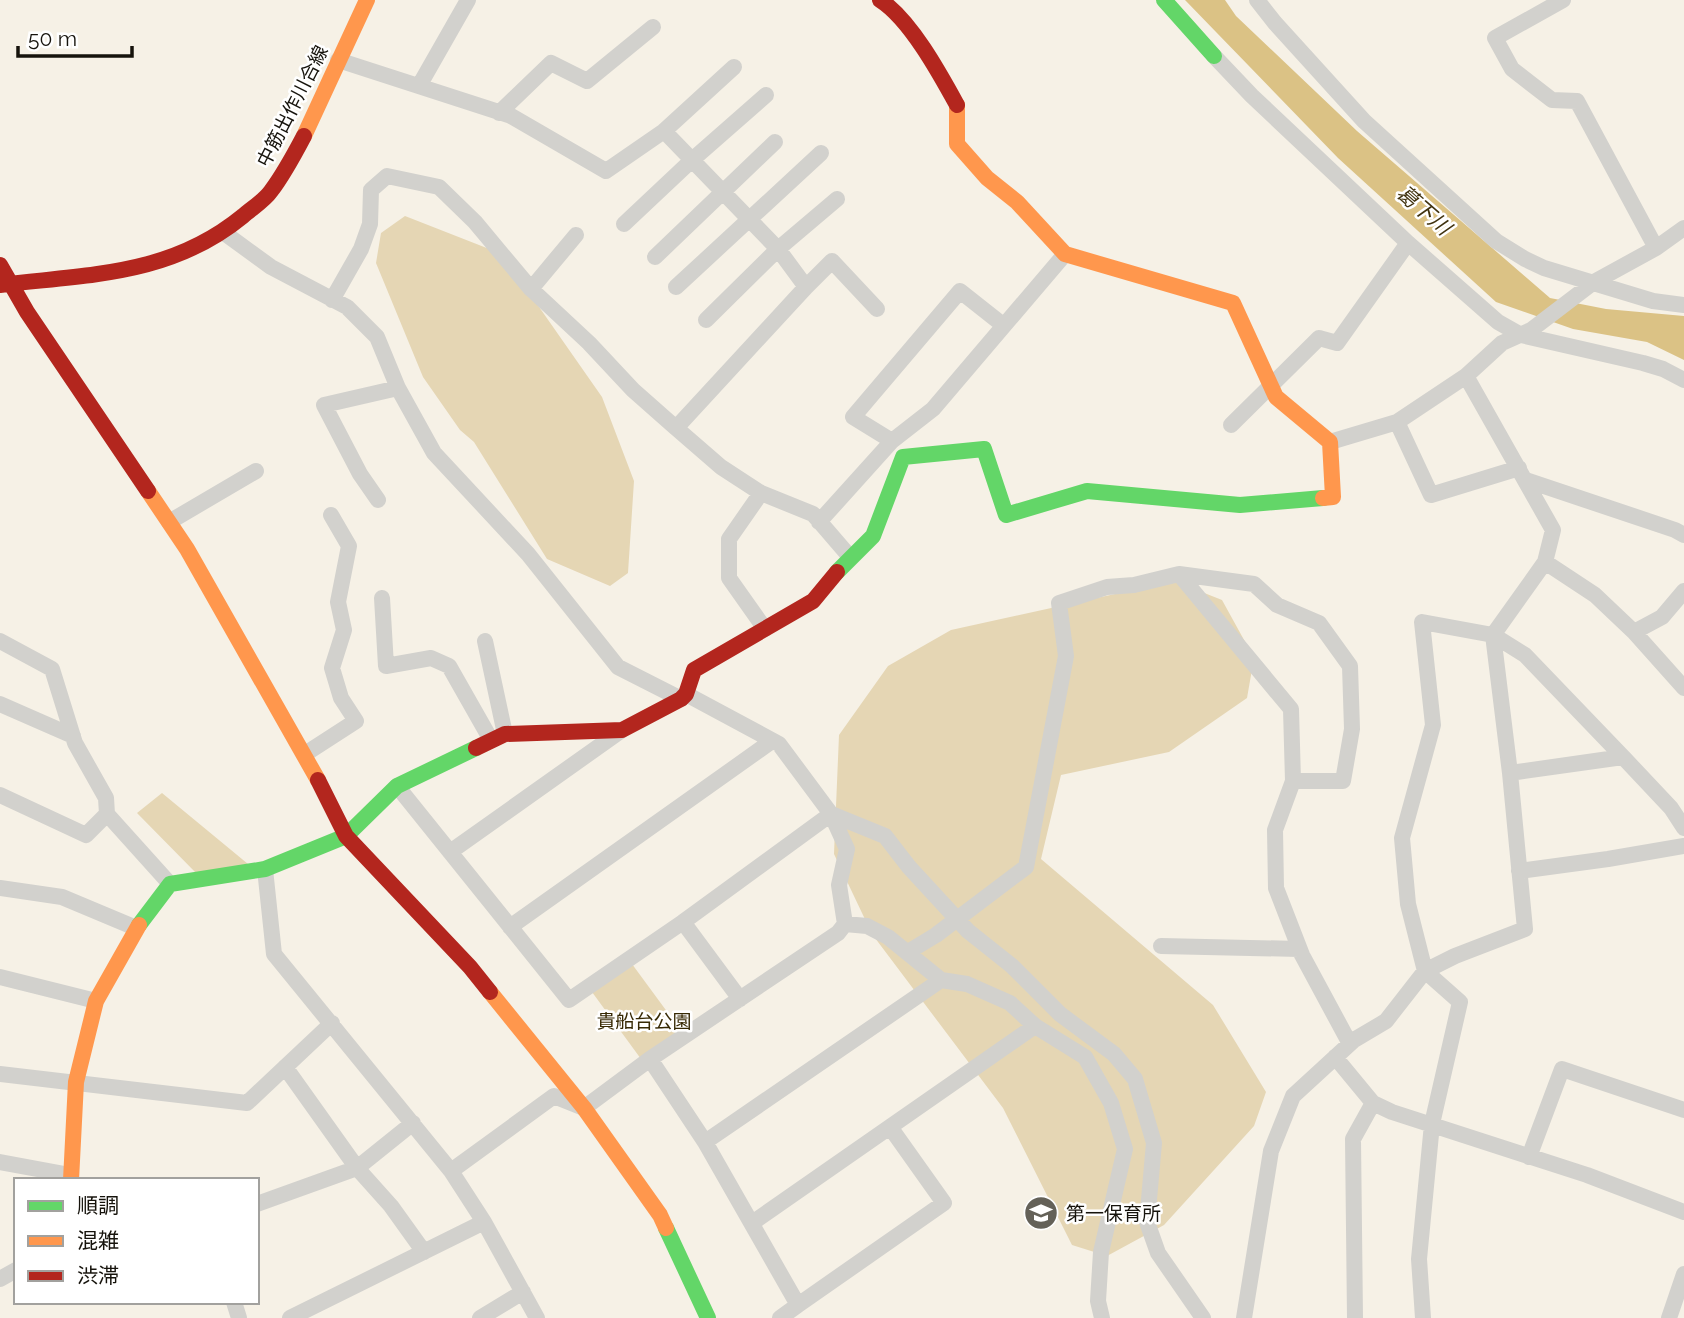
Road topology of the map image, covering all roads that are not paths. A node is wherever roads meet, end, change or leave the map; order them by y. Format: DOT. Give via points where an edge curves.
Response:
graph roads {
  1 [pos="367,0"];
  2 [pos="468,0"];
  3 [pos="880,0"];
  4 [pos="1164,0"];
  5 [pos="1257,0"];
  6 [pos="1563,0"];
  7 [pos="653,27"];
  8 [pos="338,60"];
  9 [pos="734,67"];
  10 [pos="419,86"];
  11 [pos="766,95"];
  12 [pos="499,113"];
  13 [pos="664,131"];
  14 [pos="775,142"];
  15 [pos="821,153"];
  16 [pos="692,160"];
  17 [pos="722,191"];
  18 [pos="837,199"];
  19 [pos="750,220"];
  20 [pos="624,225"];
  21 [pos="1684,228"];
  22 [pos="223,232"];
  23 [pos="576,235"];
  24 [pos="1408,243"];
  25 [pos="1656,248"];
  26 [pos="778,249"];
  27 [pos="1065,254"];
  28 [pos="655,257"];
  29 [pos="0,265"];
  30 [pos="1594,282"];
  31 [pos="5,284"];
  32 [pos="676,287"];
  33 [pos="806,287"];
  34 [pos="531,289"];
  35 [pos="332,300"];
  36 [pos="1684,305"];
  37 [pos="877,309"];
  38 [pos="706,320"];
  39 [pos="1003,325"];
  40 [pos="1526,332"];
  41 [pos="1466,376"];
  42 [pos="1684,380"];
  43 [pos="1271,385"];
  44 [pos="398,388"];
  45 [pos="1397,422"];
  46 [pos="1231,425"];
  47 [pos="676,428"];
  48 [pos="892,441"];
  49 [pos="1329,442"];
  50 [pos="256,471"];
  51 [pos="1522,474"];
  52 [pos="761,494"];
  53 [pos="378,500"];
  54 [pos="331,515"];
  55 [pos="169,522"];
  56 [pos="819,522"];
  57 [pos="1684,535"];
  58 [pos="850,556"];
  59 [pos="1545,562"];
  60 [pos="1179,574"];
  61 [pos="1684,591"];
  62 [pos="382,598"];
  63 [pos="765,629"];
  64 [pos="1634,632"];
  65 [pos="1493,635"];
  66 [pos="0,641"];
  67 [pos="485,641"];
  68 [pos="1684,688"];
  69 [pos="684,696"];
  70 [pos="0,704"];
  71 [pos="622,730"];
  72 [pos="73,736"];
  73 [pos="498,737"];
  74 [pos="772,741"];
  75 [pos="305,754"];
  76 [pos="1623,757"];
  77 [pos="1510,773"];
  78 [pos="1293,781"];
  79 [pos="397,786"];
  80 [pos="0,795"];
  81 [pos="107,814"];
  82 [pos="831,814"];
  83 [pos="1684,828"];
  84 [pos="346,836"];
  85 [pos="1684,846"];
  86 [pos="450,852"];
  87 [pos="265,869"];
  88 [pos="1519,871"];
  89 [pos="170,884"];
  90 [pos="0,888"];
  91 [pos="957,919"];
  92 [pos="683,922"];
  93 [pos="845,925"];
  94 [pos="510,927"];
  95 [pos="136,928"];
  96 [pos="1161,946"];
  97 [pos="1299,949"];
  98 [pos="908,952"];
  99 [pos="1425,971"];
  100 [pos="0,977"];
  101 [pos="941,980"];
  102 [pos="740,999"];
  103 [pos="96,1001"];
  104 [pos="332,1023"];
  105 [pos="1035,1026"];
  106 [pos="1350,1044"];
  107 [pos="1114,1054"];
  108 [pos="1085,1057"];
  109 [pos="1335,1057"];
  110 [pos="650,1059"];
  111 [pos="285,1067"];
  112 [pos="0,1074"];
  113 [pos="76,1082"];
  114 [pos="1373,1103"];
  115 [pos="584,1108"];
  116 [pos="1684,1110"];
  117 [pos="413,1123"];
  118 [pos="1432,1124"];
  119 [pos="890,1127"];
  120 [pos="705,1142"];
  121 [pos="1529,1157"];
  122 [pos="0,1162"];
  123 [pos="357,1168"];
  124 [pos="451,1171"];
  125 [pos="70,1177"];
  126 [pos="259,1203"];
  127 [pos="1684,1212"];
  128 [pos="484,1222"];
  129 [pos="752,1223"];
  130 [pos="424,1252"];
  131 [pos="1684,1274"];
  132 [pos="523,1292"];
  133 [pos="798,1305"];
  134 [pos="290,1318"];
  135 [pos="481,1318"];
  136 [pos="537,1318"];
  137 [pos="708,1318"];
  138 [pos="780,1318"];
  139 [pos="1102,1318"];
  140 [pos="1203,1318"];
  141 [pos="1244,1318"];
  142 [pos="1356,1318"];
  143 [pos="1423,1318"];
  144 [pos="1669,1318"];
  1 -- 8 [label="street, 中筋出作川合線"];
  2 -- 10 [label="street"];
  3 -- 27 [label="street" via="891,7 924,50 957,105 957,144"];
  4 -- 24 [label="street" via="1252,96"];
  5 -- 30 [label="street" via="1364,121 1496,240 1544,268"];
  6 -- 25 [label="street" via="1494,38 1512,69 1552,100 1577,101"];
  7 -- 12 [label="street" via="587,81 551,63"];
  8 -- 10 [label="street"];
  8 -- 22 [label="street, 中筋出作川合線" via="282,177 269,194"];
  9 -- 13 [label="street"];
  10 -- 12 [label="street"];
  11 -- 16 [label="street"];
  12 -- 13 [label="street" via="606,171"];
  13 -- 16 [label="street"];
  14 -- 17 [label="street"];
  15 -- 19 [label="street"];
  16 -- 17 [label="street"];
  16 -- 20 [label="street"];
  17 -- 19 [label="street"];
  17 -- 28 [label="street"];
  18 -- 26 [label="street"];
  19 -- 26 [label="street"];
  19 -- 32 [label="street"];
  21 -- 25 [label="street"];
  22 -- 31 [label="street, 中筋出作川合線" via="191,250 140,268"];
  22 -- 35 [label="street" via="271,267"];
  23 -- 34 [label="street"];
  24 -- 40 [label="street" via="1482,311"];
  24 -- 43 [label="street" via="1337,343 1319,338"];
  25 -- 30 [label="street"];
  26 -- 33 [label="street"];
  26 -- 38 [label="street"];
  27 -- 39 [label="street"];
  27 -- 43 [label="street" via="1233,303"];
  29 -- 31 [label="street"];
  30 -- 36 [label="street" via="1653,301"];
  30 -- 40 [label="street"];
  31 -- 55 [label="street"];
  33 -- 37 [label="street" via="832,261"];
  33 -- 47 [label="street"];
  34 -- 35 [label="street" via="439,187 387,176 371,190 370,224"];
  34 -- 47 [label="street"];
  35 -- 44 [label="street" via="347,307 377,337"];
  39 -- 48 [label="street" via="933,409"];
  39 -- 48 [label="street" via="960,291 853,417"];
  40 -- 41 [label="street" via="1502,343"];
  40 -- 42 [label="street" via="1643,363"];
  41 -- 45 [label="street"];
  41 -- 51 [label="street"];
  43 -- 46 [label="street"];
  43 -- 49 [label="street" via="1276,397"];
  44 -- 53 [label="street" via="324,405"];
  44 -- 69 [label="street" via="434,453 528,554 618,667"];
  45 -- 49 [label="street"];
  45 -- 51 [label="street" via="1431,495"];
  47 -- 52 [label="street"];
  48 -- 56 [label="street"];
  49 -- 58 [label="street" via="1333,497 1240,505 1087,491 1006,515 984,449 903,457 873,536"];
  50 -- 55 [label="street"];
  51 -- 57 [label="street"];
  51 -- 59 [label="street" via="1553,530"];
  52 -- 56 [label="street" via="813,514"];
  52 -- 63 [label="street" via="729,539 729,579"];
  54 -- 75 [label="street" via="349,546 338,602 344,630 332,668 341,698 356,721"];
  55 -- 75 [label="street"];
  56 -- 58 [label="street"];
  58 -- 63 [label="street" via="813,601"];
  59 -- 64 [label="street" via="1595,595"];
  59 -- 65 [label="street"];
  60 -- 78 [label="street" via="1291,709"];
  60 -- 78 [label="street" via="1255,584 1278,605 1319,623 1350,666 1352,729 1343,781"];
  60 -- 91 [label="street" via="1107,587 1059,603 1066,656 1026,867"];
  61 -- 64 [label="street" via="1662,617"];
  62 -- 73 [label="street" via="386,666 431,658 449,666"];
  63 -- 69 [label="street" via="694,670"];
  64 -- 68 [label="street"];
  65 -- 76 [label="street" via="1525,655"];
  65 -- 77 [label="street"];
  65 -- 99 [label="street" via="1422,622 1433,725 1402,838 1408,904"];
  66 -- 72 [label="street" via="52,669"];
  67 -- 73 [label="street"];
  69 -- 71 [label="street"];
  69 -- 74 [label="street"];
  70 -- 72 [label="street"];
  71 -- 73 [label="street"];
  71 -- 86 [label="street"];
  72 -- 81 [label="street" via="106,797"];
  73 -- 79 [label="street"];
  74 -- 82 [label="street" via="779,744"];
  74 -- 94 [label="street"];
  75 -- 84 [label="street"];
  76 -- 77 [label="street"];
  76 -- 83 [label="street"];
  77 -- 88 [label="street"];
  78 -- 97 [label="street" via="1275,830 1276,888"];
  79 -- 84 [label="street"];
  79 -- 86 [label="street"];
  80 -- 81 [label="street" via="86,835"];
  81 -- 89 [label="street"];
  82 -- 91 [label="street" via="885,836"];
  82 -- 92 [label="street"];
  82 -- 93 [label="street" via="847,849 839,885"];
  84 -- 87 [label="street"];
  84 -- 115 [label="street" via="470,967"];
  85 -- 88 [label="street"];
  86 -- 94 [label="street"];
  87 -- 89 [label="street"];
  87 -- 104 [label="street" via="274,954"];
  88 -- 99 [label="street" via="1525,929"];
  89 -- 95 [label="street"];
  90 -- 95 [label="street" via="62,897"];
  91 -- 98 [label="street"];
  91 -- 107 [label="street" via="1060,1014"];
  92 -- 94 [label="street" via="569,1000"];
  92 -- 102 [label="street"];
  93 -- 98 [label="street" via="867,926"];
  93 -- 102 [label="street"];
  95 -- 103 [label="street"];
  96 -- 97 [label="street"];
  97 -- 106 [label="street"];
  98 -- 101 [label="street"];
  99 -- 106 [label="street" via="1386,1021"];
  99 -- 118 [label="street" via="1460,1002"];
  100 -- 103 [label="street"];
  101 -- 105 [label="street" via="1010,1003"];
  101 -- 120 [label="street"];
  102 -- 110 [label="street"];
  103 -- 113 [label="street"];
  104 -- 111 [label="street"];
  104 -- 117 [label="street"];
  105 -- 108 [label="street"];
  105 -- 119 [label="street"];
  106 -- 109 [label="street"];
  107 -- 108 [label="street"];
  107 -- 140 [label="street" via="1135,1079 1154,1143 1147,1223 1158,1253"];
  108 -- 139 [label="street" via="1111,1103 1125,1149 1101,1252 1098,1301"];
  109 -- 114 [label="street"];
  109 -- 141 [label="street" via="1293,1096 1271,1151"];
  110 -- 115 [label="street"];
  110 -- 120 [label="street"];
  111 -- 113 [label="street" via="247,1103"];
  111 -- 123 [label="street"];
  112 -- 113 [label="street"];
  113 -- 125 [label="street"];
  114 -- 118 [label="street"];
  114 -- 142 [label="street" via="1353,1139"];
  115 -- 124 [label="street" via="554,1096"];
  115 -- 137 [label="street" via="660,1215"];
  116 -- 121 [label="street" via="1562,1069"];
  117 -- 123 [label="street"];
  117 -- 124 [label="street"];
  118 -- 121 [label="street"];
  118 -- 143 [label="street" via="1419,1259"];
  119 -- 129 [label="street"];
  119 -- 133 [label="street" via="944,1203"];
  120 -- 129 [label="street"];
  121 -- 127 [label="street"];
  122 -- 125 [label="street"];
  123 -- 126 [label="street"];
  123 -- 130 [label="street"];
  124 -- 128 [label="street"];
  128 -- 130 [label="street"];
  128 -- 132 [label="street"];
  129 -- 133 [label="street"];
  130 -- 134 [label="street"];
  131 -- 144 [label="street"];
  132 -- 135 [label="street"];
  132 -- 136 [label="street"];
  133 -- 138 [label="street"];
}
